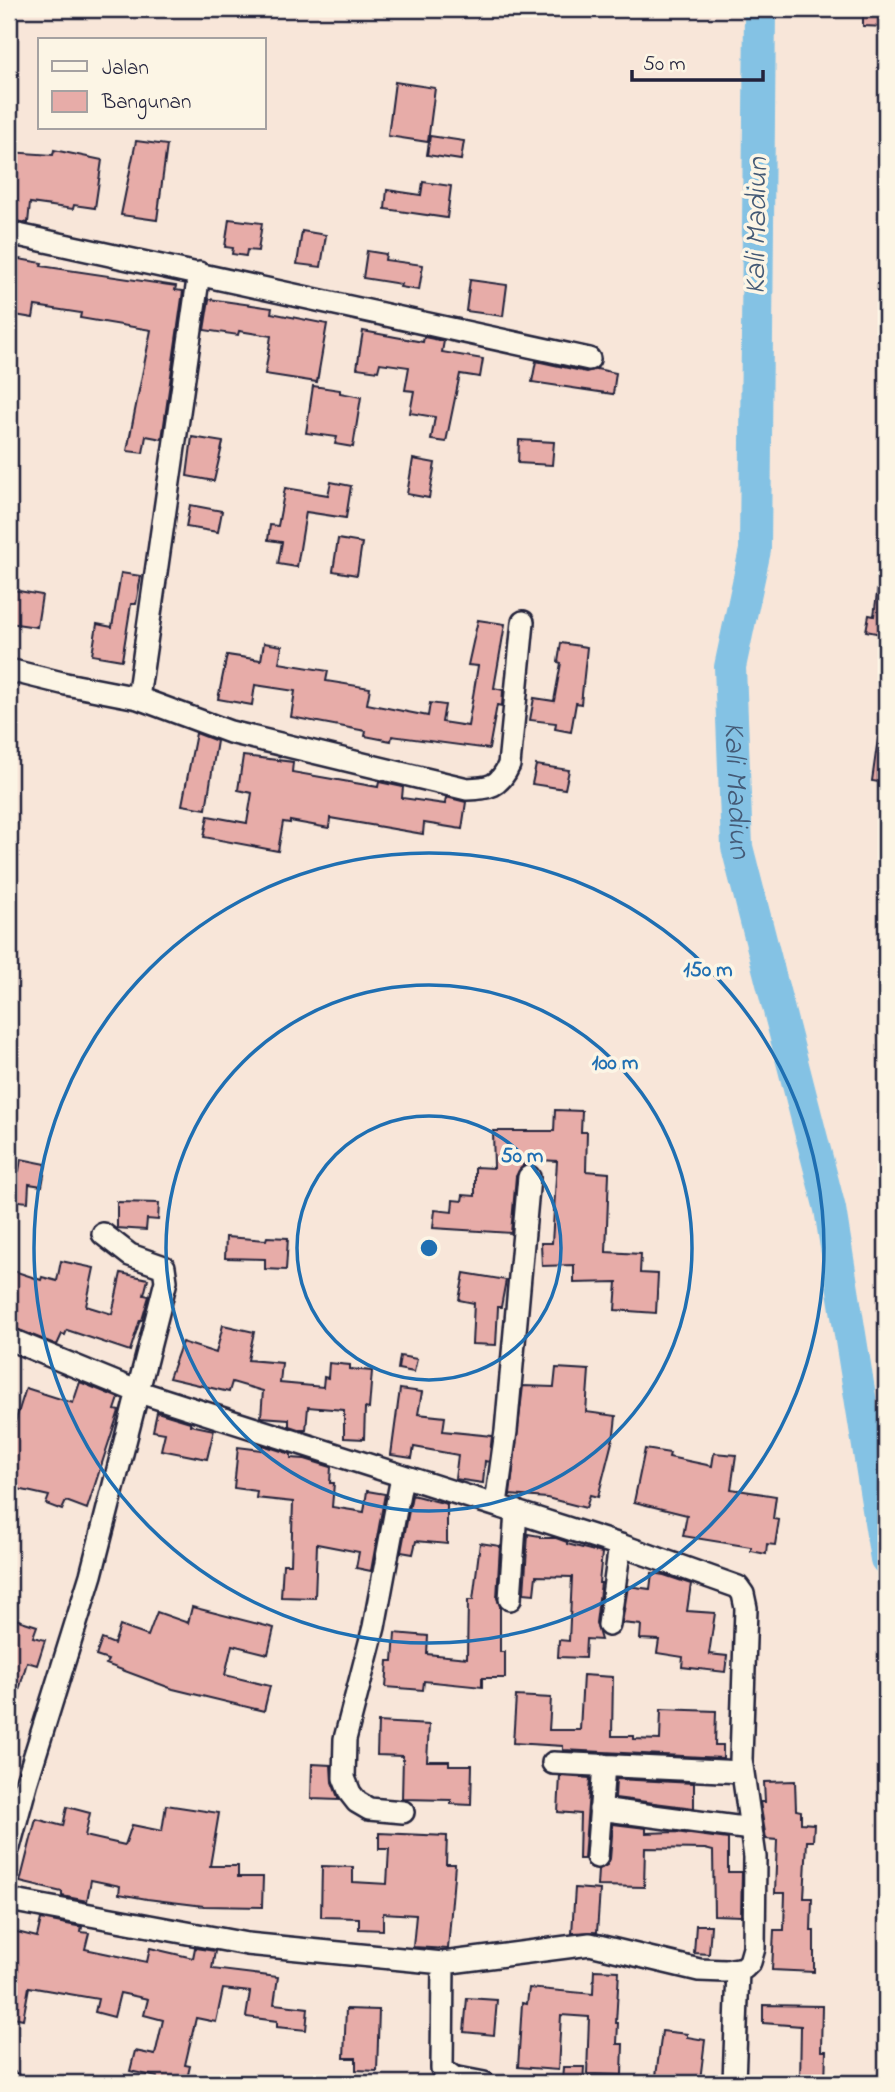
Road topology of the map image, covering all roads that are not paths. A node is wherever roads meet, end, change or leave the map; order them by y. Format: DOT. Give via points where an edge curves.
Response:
graph roads {
  1 [pos="9,233"];
  2 [pos="199,273"];
  3 [pos="589,359"];
  4 [pos="523,622"];
  5 [pos="9,670"];
  6 [pos="138,698"];
  7 [pos="529,1177"];
  8 [pos="103,1234"];
  9 [pos="9,1339"];
  10 [pos="136,1391"];
  11 [pos="402,1477"];
  12 [pos="496,1504"];
  13 [pos="516,1511"];
  14 [pos="620,1545"];
  15 [pos="510,1599"];
  16 [pos="609,1625"];
  17 [pos="553,1763"];
  18 [pos="604,1765"];
  19 [pos="743,1772"];
  20 [pos="600,1809"];
  21 [pos="403,1812"];
  22 [pos="751,1829"];
  23 [pos="9,1847"];
  24 [pos="597,1857"];
  25 [pos="9,1900"];
  26 [pos="443,1964"];
  27 [pos="738,1970"];
  28 [pos="484,2083"];
  29 [pos="734,2083"];
  1 -- 2 [label="street"];
  2 -- 3 [label="street"];
  2 -- 6 [label="street"];
  4 -- 6 [label="street" via="509,765 496,785 482,788 467,789 230,732"];
  5 -- 6 [label="street"];
  7 -- 12 [label="street"];
  8 -- 10 [label="street" via="130,1255 158,1264 166,1272"];
  9 -- 10 [label="street"];
  10 -- 11 [label="street"];
  10 -- 23 [label="street" via="91,1575"];
  11 -- 12 [label="street"];
  11 -- 21 [label="street" via="374,1627 345,1739 344,1778 357,1802 369,1809"];
  12 -- 13 [label="street"];
  13 -- 14 [label="street"];
  13 -- 15 [label="street"];
  14 -- 16 [label="street"];
  14 -- 19 [label="street" via="732,1584 743,1594"];
  17 -- 18 [label="street"];
  18 -- 19 [label="street"];
  18 -- 20 [label="street"];
  19 -- 22 [label="street"];
  20 -- 22 [label="street"];
  20 -- 24 [label="street"];
  22 -- 27 [label="street" via="754,1948 750,1962"];
  25 -- 26 [label="street" via="247,1944"];
  26 -- 27 [label="street" via="590,1944 699,1970"];
  26 -- 28 [label="street" via="442,2069 453,2077"];
  27 -- 29 [label="street"];
}
